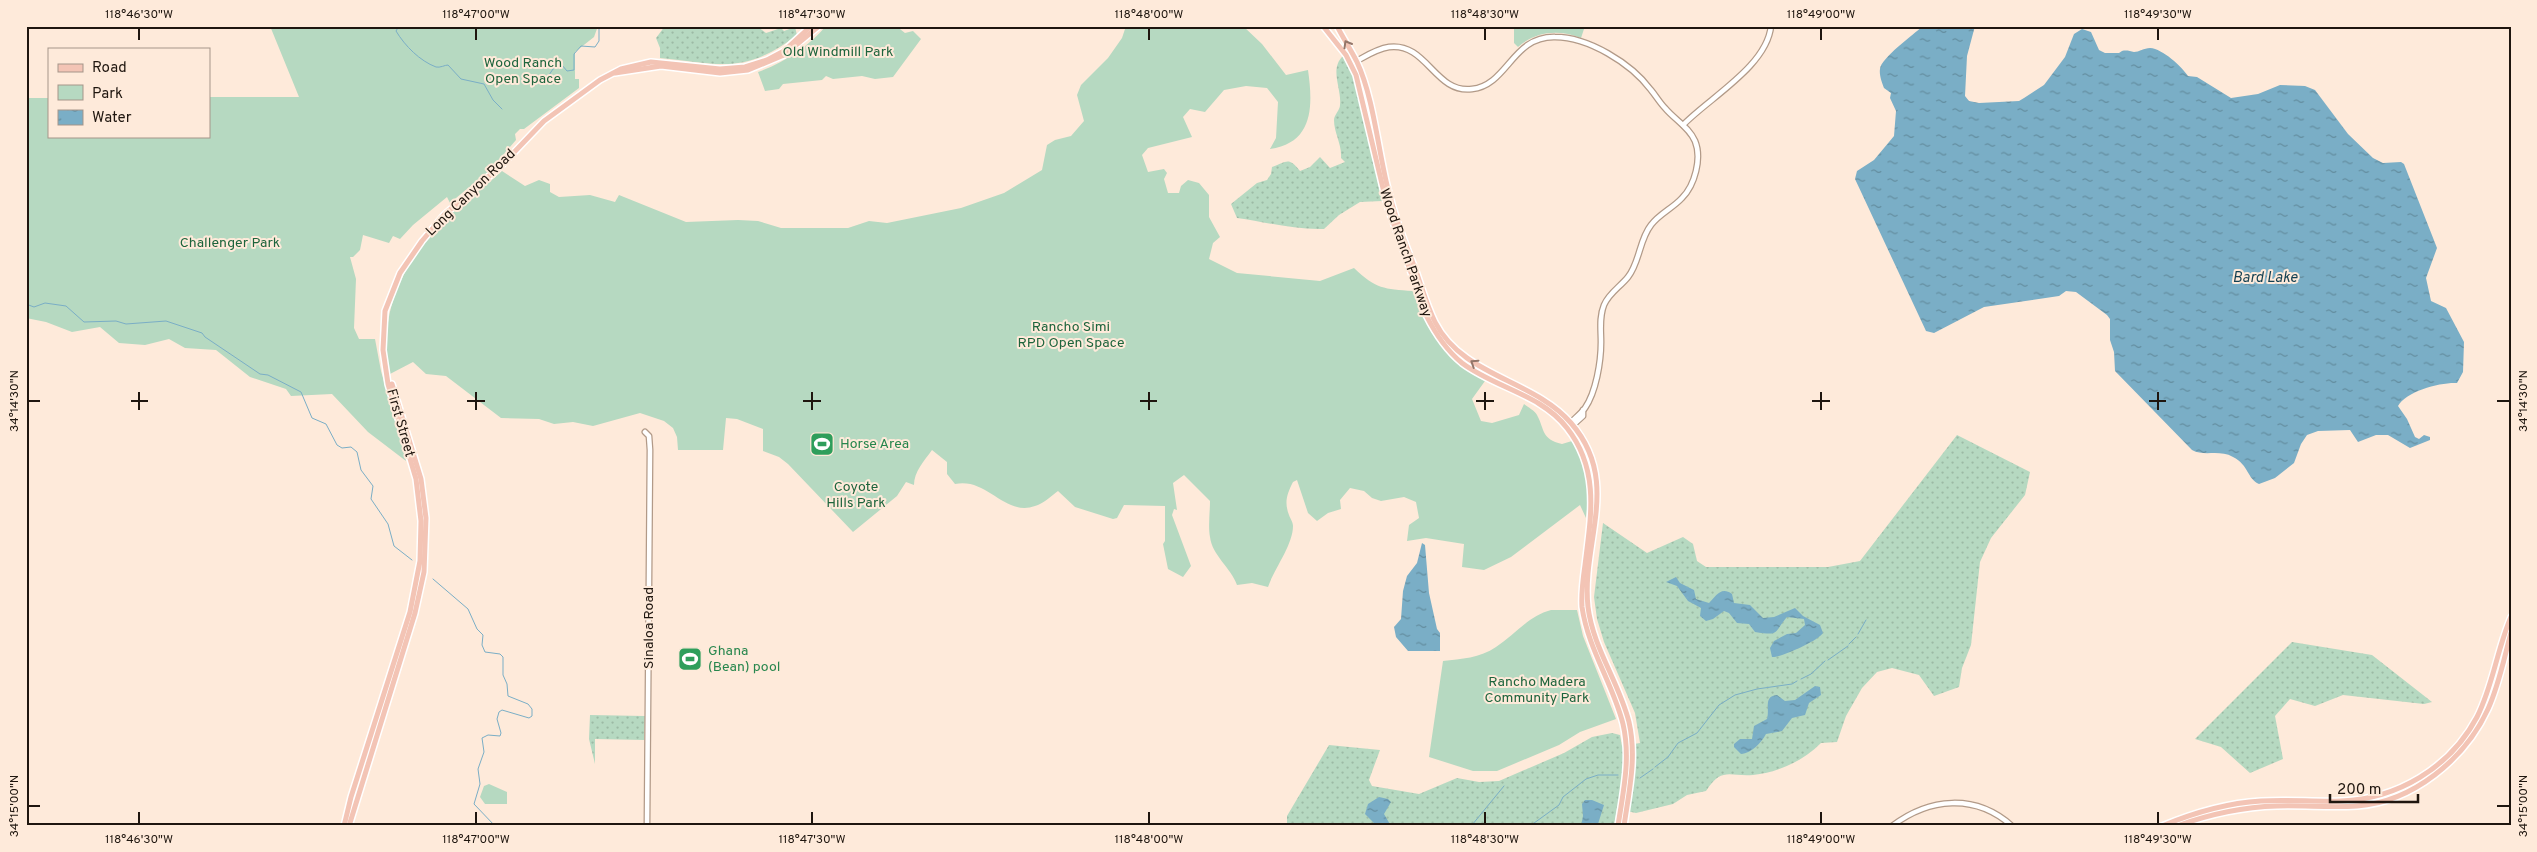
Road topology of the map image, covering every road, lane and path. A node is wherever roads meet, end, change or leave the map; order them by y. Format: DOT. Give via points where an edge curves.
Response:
graph roads {
  1 [pos="811,26"];
  2 [pos="819,26"];
  3 [pos="1323,26"];
  4 [pos="1337,26"];
  5 [pos="1771,26"];
  6 [pos="1357,61"];
  7 [pos="1351,64"];
  8 [pos="614,73"];
  9 [pos="1683,125"];
  10 [pos="389,380"];
  11 [pos="1570,425"];
  12 [pos="645,432"];
  13 [pos="2511,617"];
  14 [pos="2511,633"];
  15 [pos="2410,786"];
  16 [pos="344,826"];
  17 [pos="350,826"];
  18 [pos="647,826"];
  19 [pos="1618,826"];
  20 [pos="1624,826"];
  21 [pos="1892,826"];
  22 [pos="2012,826"];
  23 [pos="2162,826"];
  24 [pos="2177,826"];
  1 -- 8 [label="main road, Long Canyon Road" via="784,51 746,67 720,69 660,62 632,66"];
  2 -- 8 [label="main road, Long Canyon Road" via="784,55 748,70 720,73 661,66"];
  3 -- 7 [label="main road, Wood Ranch Parkway"];
  6 -- 4 [label="main road, Wood Ranch Parkway, one-way"];
  5 -- 9 [label="street" via="1768,40 1758,55 1729,86"];
  6 -- 7 [label="street"];
  6 -- 9 [label="street" via="1384,48 1405,49 1420,56 1448,85 1470,90 1491,82 1529,43 1545,37 1566,37 1598,49 1628,66"];
  11 -- 6 [label="main road, Wood Ranch Parkway, one-way" via="1545,400 1460,354 1442,333 1429,307 1396,217"];
  7 -- 11 [label="main road, Wood Ranch Parkway" via="1360,87 1387,205 1434,332 1464,364 1546,408"];
  8 -- 10 [label="main road, Long Canyon Road" via="544,121 502,166 444,215 422,241 400,273 385,311 383,350"];
  9 -- 11 [label="street" via="1696,146 1696,169 1684,196 1651,225 1631,272 1603,306 1601,343 1591,398 1583,416"];
  10 -- 16 [label="main road, First Street" via="417,489 421,521 420,561 410,612"];
  10 -- 17 [label="main road, First Street" via="421,479 426,553 415,612"];
  11 -- 19 [label="main road, Wood Ranch Parkway" via="1582,451 1593,491 1582,586 1585,622 1617,708 1626,744 1627,764"];
  11 -- 20 [label="main road, Wood Ranch Parkway" via="1588,450 1597,482 1596,526 1588,592 1590,616 1632,739 1632,770"];
  12 -- 18 [label="street, Sinaloa Road" via="649,436 650,450"];
  13 -- 15 [label="main road" via="2476,719 2448,756"];
  14 -- 15 [label="main road" via="2493,695 2481,721 2452,760 2429,779"];
  15 -- 23 [label="main road" via="2363,799 2268,800 2236,804"];
  15 -- 24 [label="main road" via="2364,806 2248,808 2206,816"];
  21 -- 22 [label="street" via="1925,806 1958,802 1989,810"];
}
